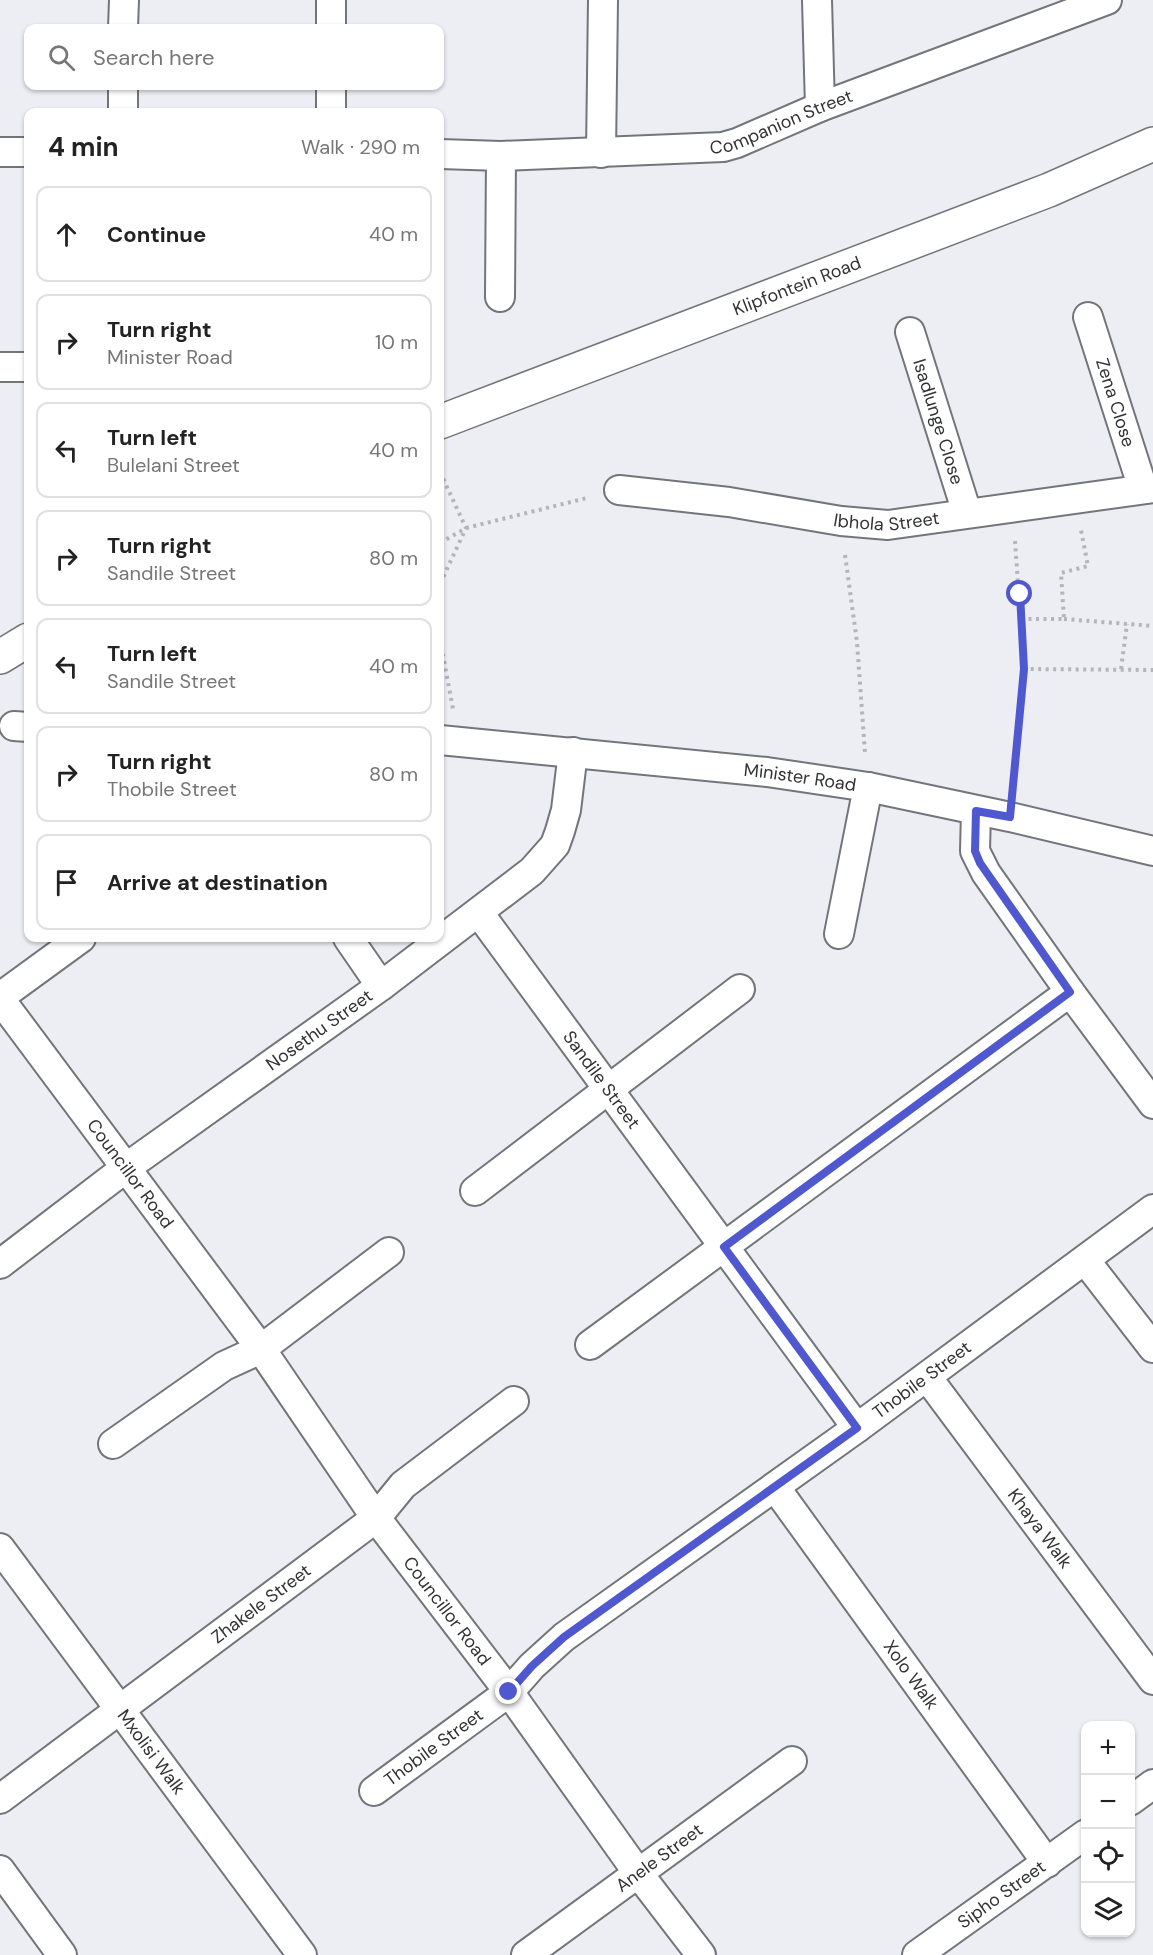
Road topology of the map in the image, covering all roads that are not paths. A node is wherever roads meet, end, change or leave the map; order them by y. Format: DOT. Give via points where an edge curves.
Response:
graph roads {
  1 [pos="123,0"];
  2 [pos="331,0"];
  3 [pos="603,0"];
  4 [pos="817,0"];
  5 [pos="1098,2"];
  6 [pos="123,24"];
  7 [pos="331,24"];
  8 [pos="123,90"];
  9 [pos="331,90"];
  10 [pos="820,107"];
  11 [pos="123,108"];
  12 [pos="331,108"];
  13 [pos="1153,144"];
  14 [pos="0,153"];
  15 [pos="24,153"];
  16 [pos="601,153"];
  17 [pos="444,154"];
  18 [pos="501,156"];
  19 [pos="500,297"];
  20 [pos="1088,317"];
  21 [pos="910,332"];
  22 [pos="0,367"];
  23 [pos="24,367"];
  24 [pos="444,420"];
  25 [pos="1148,488"];
  26 [pos="619,490"];
  27 [pos="967,513"];
  28 [pos="24,642"];
  29 [pos="0,657"];
  30 [pos="447,741"];
  31 [pos="573,752"];
  32 [pos="868,788"];
  33 [pos="976,811"];
  34 [pos="1153,851"];
  35 [pos="479,913"];
  36 [pos="839,934"];
  37 [pos="444,939"];
  38 [pos="76,942"];
  39 [pos="351,942"];
  40 [pos="440,942"];
  41 [pos="381,986"];
  42 [pos="740,989"];
  43 [pos="1070,992"];
  44 [pos="0,998"];
  45 [pos="608,1090"];
  46 [pos="1153,1104"];
  47 [pos="127,1167"];
  48 [pos="475,1191"];
  49 [pos="1153,1209"];
  50 [pos="724,1247"];
  51 [pos="389,1252"];
  52 [pos="1085,1260"];
  53 [pos="0,1264"];
  54 [pos="590,1346"];
  55 [pos="1153,1348"];
  56 [pos="261,1349"];
  57 [pos="927,1377"];
  58 [pos="514,1401"];
  59 [pos="857,1428"];
  60 [pos="113,1444"];
  61 [pos="775,1487"];
  62 [pos="376,1518"];
  63 [pos="0,1548"];
  64 [pos="1153,1680"];
  65 [pos="509,1692"];
  66 [pos="119,1709"];
  67 [pos="792,1761"];
  68 [pos="1153,1784"];
  69 [pos="374,1791"];
  70 [pos="1135,1797"];
  71 [pos="0,1799"];
  72 [pos="1081,1838"];
  73 [pos="1047,1863"];
  74 [pos="0,1870"];
  75 [pos="638,1873"];
  76 [pos="62,1955"];
  77 [pos="302,1955"];
  78 [pos="526,1955"];
  79 [pos="701,1955"];
  80 [pos="917,1955"];
  1 -- 6 [label="street"];
  2 -- 7 [label="street"];
  3 -- 16 [label="street"];
  4 -- 10 [label="street"];
  5 -- 10 [label="street, Companion Street"];
  8 -- 11 [label="street"];
  9 -- 12 [label="street"];
  10 -- 16 [label="street, Companion Street" via="723,147"];
  13 -- 24 [label="street, Klipfontein Road" via="1049,190"];
  14 -- 15 [label="street"];
  16 -- 18 [label="street, Companion Street"];
  17 -- 18 [label="street, Companion Street"];
  18 -- 19 [label="street"];
  20 -- 25 [label="street, Zena Close"];
  21 -- 27 [label="street, Isadlunge Close"];
  22 -- 23 [label="street"];
  25 -- 27 [label="street, Ibhola Street"];
  26 -- 27 [label="street, Ibhola Street" via="888,525"];
  28 -- 29 [label="street"];
  30 -- 31 [label="street, Minister Road"];
  31 -- 32 [label="street, Minister Road" via="767,772"];
  31 -- 35 [label="street, Nosethu Street" via="566,810 555,845 532,872"];
  32 -- 33 [label="street, Minister Road"];
  32 -- 36 [label="street"];
  33 -- 34 [label="street, Minister Road"];
  33 -- 43 [label="street" via="975,851 980,863"];
  35 -- 37 [label="street, Nosethu Street"];
  35 -- 45 [label="street, Sandile Street"];
  38 -- 44 [label="street, Councillor Road"];
  39 -- 41 [label="street"];
  40 -- 41 [label="street, Nosethu Street"];
  41 -- 47 [label="street, Nosethu Street"];
  42 -- 45 [label="street"];
  43 -- 46 [label="street"];
  43 -- 50 [label="street"];
  44 -- 47 [label="street, Councillor Road"];
  45 -- 48 [label="street"];
  45 -- 50 [label="street, Sandile Street"];
  47 -- 53 [label="street, Nosethu Street"];
  47 -- 56 [label="street, Councillor Road"];
  49 -- 52 [label="street, Thobile Street"];
  50 -- 54 [label="street"];
  50 -- 59 [label="street, Sandile Street"];
  51 -- 56 [label="street"];
  52 -- 55 [label="street"];
  52 -- 57 [label="street, Thobile Street"];
  56 -- 60 [label="street" via="224,1366"];
  56 -- 62 [label="street, Councillor Road"];
  57 -- 59 [label="street, Thobile Street"];
  57 -- 64 [label="street, Khaya Walk"];
  58 -- 62 [label="street, Zhakele Street" via="403,1485"];
  59 -- 61 [label="street, Thobile Street"];
  61 -- 65 [label="street, Thobile Street" via="564,1637"];
  61 -- 73 [label="street, Xolo Walk"];
  62 -- 65 [label="street, Councillor Road"];
  62 -- 66 [label="street, Zhakele Street"];
  63 -- 66 [label="street, Mxolisi Walk"];
  65 -- 69 [label="street, Thobile Street"];
  65 -- 75 [label="street, Councillor Road"];
  66 -- 71 [label="street, Zhakele Street"];
  66 -- 77 [label="street, Mxolisi Walk"];
  67 -- 75 [label="street, Anele Street"];
  68 -- 70 [label="street"];
  72 -- 73 [label="street, Sipho Street"];
  73 -- 80 [label="street, Sipho Street"];
  74 -- 76 [label="street"];
  75 -- 78 [label="street, Anele Street"];
  75 -- 79 [label="street, Councillor Road"];
}
